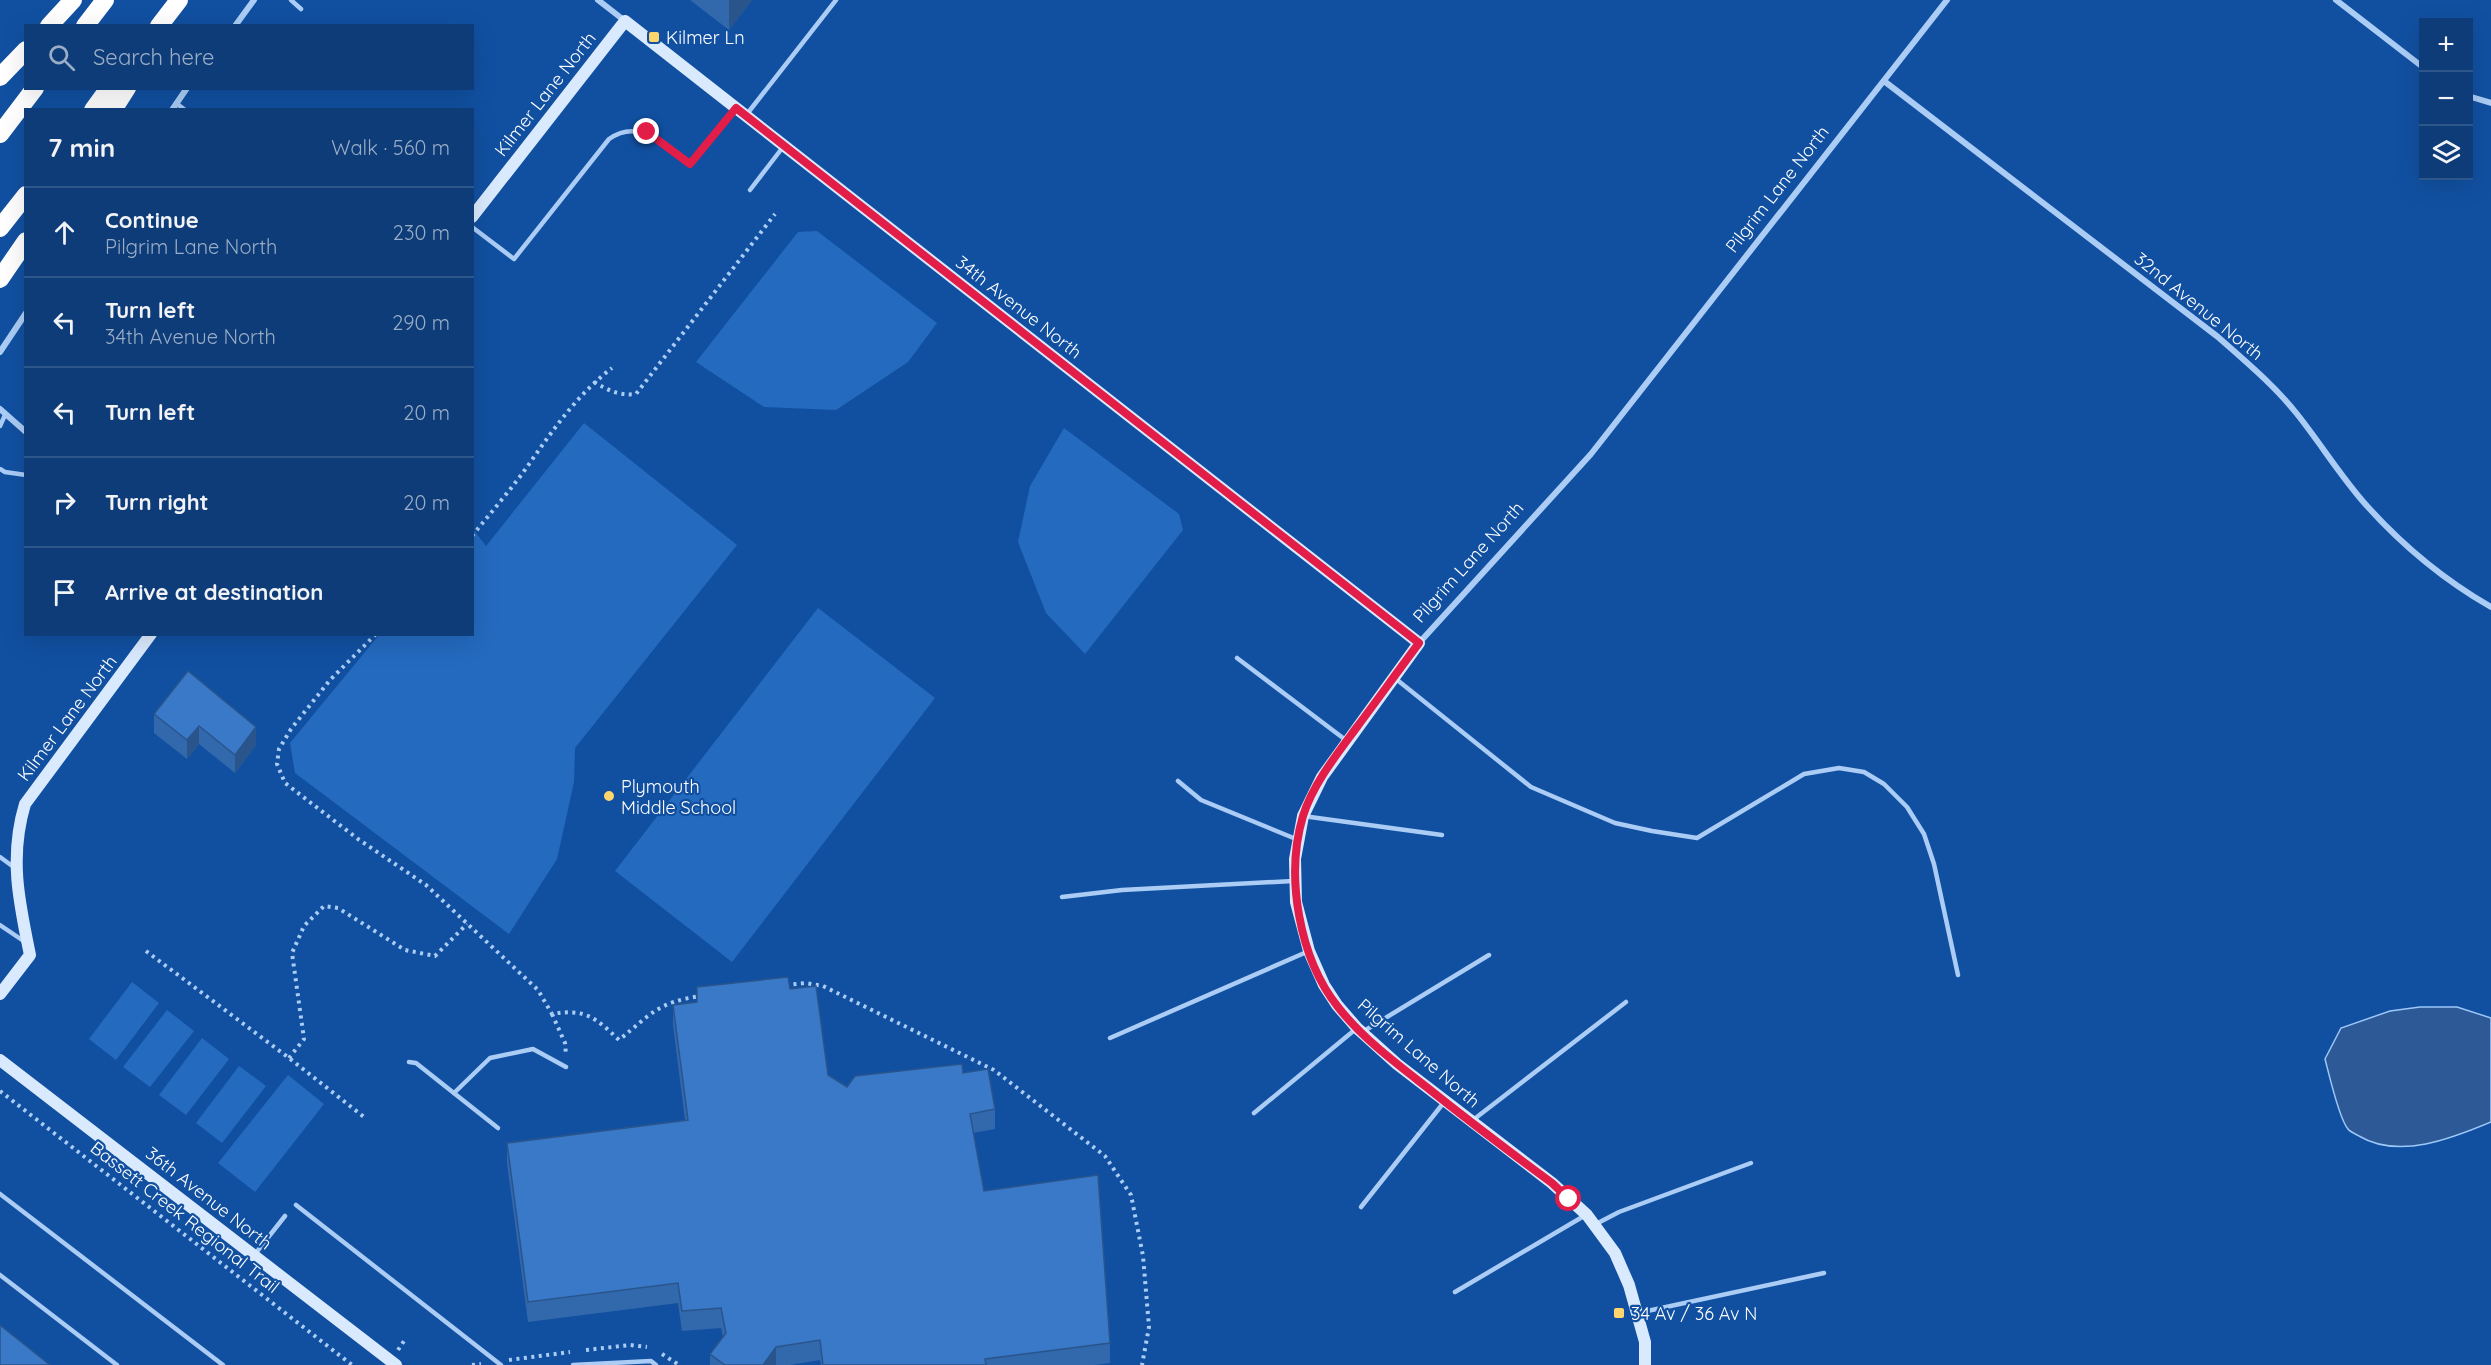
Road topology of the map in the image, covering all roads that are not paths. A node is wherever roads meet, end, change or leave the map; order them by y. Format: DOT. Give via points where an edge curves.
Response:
graph roads {
  1 [pos="73,0"];
  2 [pos="105,0"];
  3 [pos="179,0"];
  4 [pos="187,0"];
  5 [pos="254,0"];
  6 [pos="291,0"];
  7 [pos="597,0"];
  8 [pos="836,0"];
  9 [pos="1947,0"];
  10 [pos="2336,0"];
  11 [pos="301,9"];
  12 [pos="625,21"];
  13 [pos="51,24"];
  14 [pos="87,24"];
  15 [pos="161,24"];
  16 [pos="171,24"];
  17 [pos="236,24"];
  18 [pos="24,52"];
  19 [pos="2419,64"];
  20 [pos="0,77"];
  21 [pos="1884,81"];
  22 [pos="33,90"];
  23 [pos="108,90"];
  24 [pos="126,90"];
  25 [pos="187,90"];
  26 [pos="2473,97"];
  27 [pos="177,103"];
  28 [pos="2491,103"];
  29 [pos="94,108"];
  30 [pos="114,108"];
  31 [pos="173,108"];
  32 [pos="183,108"];
  33 [pos="741,112"];
  34 [pos="0,134"];
  35 [pos="784,146"];
  36 [pos="750,190"];
  37 [pos="24,198"];
  38 [pos="474,214"];
  39 [pos="0,228"];
  40 [pos="474,229"];
  41 [pos="24,244"];
  42 [pos="0,279"];
  43 [pos="24,316"];
  44 [pos="0,352"];
  45 [pos="0,409"];
  46 [pos="5,415"];
  47 [pos="0,426"];
  48 [pos="24,430"];
  49 [pos="0,469"];
  50 [pos="24,475"];
  51 [pos="2491,607"];
  52 [pos="150,636"];
  53 [pos="1419,643"];
  54 [pos="1237,658"];
  55 [pos="1394,677"];
  56 [pos="1347,741"];
  57 [pos="1178,781"];
  58 [pos="1304,816"];
  59 [pos="1442,835"];
  60 [pos="1299,840"];
  61 [pos="0,857"];
  62 [pos="15,868"];
  63 [pos="1296,880"];
  64 [pos="1062,897"];
  65 [pos="0,925"];
  66 [pos="28,943"];
  67 [pos="1309,951"];
  68 [pos="1489,955"];
  69 [pos="1958,975"];
  70 [pos="0,994"];
  71 [pos="1626,1002"];
  72 [pos="1359,1030"];
  73 [pos="1110,1038"];
  74 [pos="0,1060"];
  75 [pos="410,1062"];
  76 [pos="566,1067"];
  77 [pos="454,1093"];
  78 [pos="1445,1101"];
  79 [pos="1254,1113"];
  80 [pos="1471,1122"];
  81 [pos="498,1128"];
  82 [pos="1751,1162"];
  83 [pos="0,1194"];
  84 [pos="296,1204"];
  85 [pos="1361,1207"];
  86 [pos="285,1216"];
  87 [pos="1590,1220"];
  88 [pos="254,1255"];
  89 [pos="1824,1273"];
  90 [pos="0,1275"];
  91 [pos="1455,1292"];
  92 [pos="1638,1313"];
  93 [pos="117,1365"];
  94 [pos="223,1365"];
  95 [pos="396,1365"];
  96 [pos="501,1365"];
  97 [pos="573,1365"];
  98 [pos="656,1365"];
  99 [pos="1645,1365"];
  1 -- 13 [label="highway"];
  2 -- 14 [label="highway"];
  3 -- 15 [label="highway"];
  4 -- 16 [label="highway"];
  5 -- 17 [label="street"];
  6 -- 11 [label="lane"];
  7 -- 12 [label="street, 34th Avenue North"];
  8 -- 33 [label="lane"];
  9 -- 21 [label="street, Pilgrim Lane North"];
  10 -- 19 [label="street"];
  12 -- 33 [label="street, 34th Avenue North"];
  12 -- 38 [label="street, Kilmer Lane North"];
  18 -- 20 [label="highway"];
  21 -- 51 [label="street, 32nd Avenue North" via="2218,337 2297,413 2366,505 2409,550 2459,589"];
  21 -- 53 [label="street, Pilgrim Lane North" via="1591,454"];
  22 -- 34 [label="highway"];
  23 -- 29 [label="highway"];
  24 -- 30 [label="highway"];
  25 -- 27 [label="street"];
  26 -- 28 [label="street"];
  27 -- 31 [label="street"];
  27 -- 32 [label="lane"];
  33 -- 35 [label="street, 34th Avenue North"];
  33 -- 40 [label="lane" via="690,164 647,132 619,132 609,139 514,259"];
  35 -- 36 [label="lane"];
  35 -- 53 [label="street, 34th Avenue North"];
  37 -- 39 [label="highway"];
  41 -- 42 [label="highway"];
  43 -- 44 [label="street"];
  45 -- 46 [label="street"];
  46 -- 47 [label="lane"];
  46 -- 48 [label="street"];
  49 -- 50 [label="lane"];
  52 -- 62 [label="street, Kilmer Lane North" via="25,804 18,829"];
  53 -- 55 [label="street, Pilgrim Lane North"];
  54 -- 56 [label="lane"];
  55 -- 56 [label="street, Pilgrim Lane North"];
  55 -- 69 [label="lane" via="1532,787 1615,823 1652,831 1696,838 1804,774 1839,768 1864,772 1884,784 1907,807 1924,834"];
  56 -- 58 [label="street, Pilgrim Lane North" via="1322,777"];
  57 -- 60 [label="lane" via="1202,800"];
  58 -- 59 [label="lane"];
  58 -- 60 [label="street, Pilgrim Lane North"];
  60 -- 63 [label="street, Pilgrim Lane North"];
  61 -- 62 [label="lane"];
  62 -- 66 [label="street, Kilmer Lane North"];
  63 -- 64 [label="lane"];
  63 -- 67 [label="street, Pilgrim Lane North" via="1296,902"];
  65 -- 66 [label="lane"];
  66 -- 70 [label="street, Kilmer Lane North" via="30,955"];
  67 -- 72 [label="street, Pilgrim Lane North" via="1336,1005"];
  67 -- 73 [label="lane"];
  68 -- 72 [label="lane"];
  71 -- 80 [label="lane"];
  72 -- 78 [label="street, Pilgrim Lane North"];
  72 -- 79 [label="lane"];
  74 -- 88 [label="street, 36th Avenue North"];
  75 -- 77 [label="lane"];
  76 -- 77 [label="lane" via="533,1049 490,1058"];
  77 -- 81 [label="lane"];
  78 -- 80 [label="street, Pilgrim Lane North"];
  78 -- 85 [label="lane"];
  80 -- 87 [label="street, Pilgrim Lane North" via="1552,1183"];
  82 -- 87 [label="lane"];
  83 -- 94 [label="lane"];
  84 -- 96 [label="lane"];
  86 -- 88 [label="lane"];
  87 -- 91 [label="lane"];
  87 -- 92 [label="street, Pilgrim Lane North" via="1615,1253"];
  88 -- 95 [label="street, 36th Avenue North"];
  89 -- 92 [label="lane"];
  90 -- 93 [label="lane"];
  92 -- 99 [label="street, Pilgrim Lane North" via="1645,1342"];
  97 -- 98 [label="lane" via="651,1361"];
}
